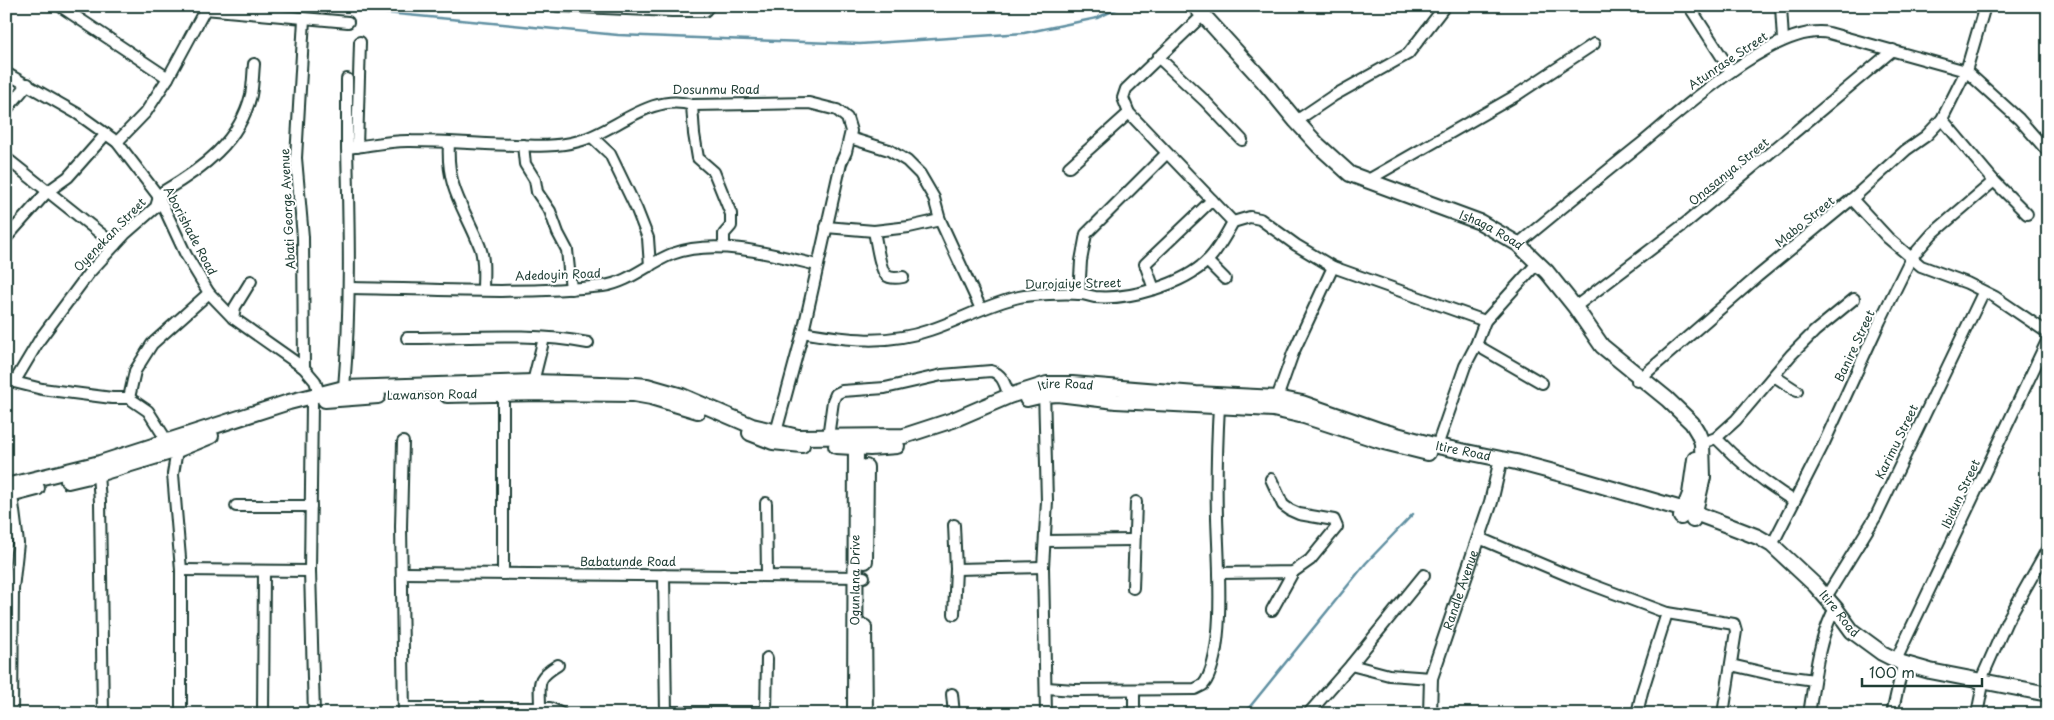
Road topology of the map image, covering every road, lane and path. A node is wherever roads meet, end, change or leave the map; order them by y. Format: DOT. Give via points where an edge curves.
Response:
graph roads {
  1 [pos="60,6"];
  2 [pos="558,6"];
  3 [pos="709,6"];
  4 [pos="1183,6"];
  5 [pos="1445,6"];
  6 [pos="1689,6"];
  7 [pos="1781,6"];
  8 [pos="1985,6"];
  9 [pos="605,7"];
  10 [pos="206,8"];
  11 [pos="1198,14"];
  12 [pos="304,19"];
  13 [pos="348,22"];
  14 [pos="1783,40"];
  15 [pos="360,42"];
  16 [pos="1594,44"];
  17 [pos="1893,50"];
  18 [pos="1158,57"];
  19 [pos="254,64"];
  20 [pos="1966,71"];
  21 [pos="6,72"];
  22 [pos="1731,72"];
  23 [pos="168,78"];
  24 [pos="347,79"];
  25 [pos="28,84"];
  26 [pos="692,105"];
  27 [pos="6,110"];
  28 [pos="1129,113"];
  29 [pos="1942,119"];
  30 [pos="1296,121"];
  31 [pos="106,134"];
  32 [pos="592,137"];
  33 [pos="850,138"];
  34 [pos="1242,140"];
  35 [pos="117,142"];
  36 [pos="449,143"];
  37 [pos="523,145"];
  38 [pos="356,147"];
  39 [pos="2048,152"];
  40 [pos="1166,154"];
  41 [pos="6,158"];
  42 [pos="1069,167"];
  43 [pos="1368,180"];
  44 [pos="1994,181"];
  45 [pos="47,192"];
  46 [pos="159,197"];
  47 [pos="1852,199"];
  48 [pos="1212,200"];
  49 [pos="2027,214"];
  50 [pos="940,220"];
  51 [pos="1233,222"];
  52 [pos="826,227"];
  53 [pos="874,231"];
  54 [pos="6,238"];
  55 [pos="1518,244"];
  56 [pos="115,245"];
  57 [pos="724,247"];
  58 [pos="1911,258"];
  59 [pos="1207,261"];
  60 [pos="816,265"];
  61 [pos="650,266"];
  62 [pos="1333,267"];
  63 [pos="1535,267"];
  64 [pos="903,278"];
  65 [pos="1225,278"];
  66 [pos="251,281"];
  67 [pos="350,288"];
  68 [pos="571,289"];
  69 [pos="1154,289"];
  70 [pos="483,290"];
  71 [pos="209,293"];
  72 [pos="1983,293"];
  73 [pos="1079,294"];
  74 [pos="1854,299"];
  75 [pos="1575,307"];
  76 [pos="981,310"];
  77 [pos="233,318"];
  78 [pos="1486,321"];
  79 [pos="803,332"];
  80 [pos="2048,334"];
  81 [pos="407,338"];
  82 [pos="544,338"];
  83 [pos="2048,338"];
  84 [pos="588,343"];
  85 [pos="1476,345"];
  86 [pos="304,368"];
  87 [pos="1774,376"];
  88 [pos="1639,380"];
  89 [pos="10,381"];
  90 [pos="533,382"];
  91 [pos="1542,383"];
  92 [pos="344,388"];
  93 [pos="590,388"];
  94 [pos="1044,390"];
  95 [pos="1797,391"];
  96 [pos="503,394"];
  97 [pos="1009,396"];
  98 [pos="129,398"];
  99 [pos="315,398"];
  100 [pos="1277,398"];
  101 [pos="1219,406"];
  102 [pos="776,432"];
  103 [pos="828,437"];
  104 [pos="1716,438"];
  105 [pos="860,441"];
  106 [pos="402,442"];
  107 [pos="1702,443"];
  108 [pos="172,446"];
  109 [pos="1437,446"];
  110 [pos="1500,463"];
  111 [pos="98,474"];
  112 [pos="1271,479"];
  113 [pos="8,492"];
  114 [pos="1794,501"];
  115 [pos="1136,502"];
  116 [pos="766,503"];
  117 [pos="236,506"];
  118 [pos="311,506"];
  119 [pos="1688,515"];
  120 [pos="954,525"];
  121 [pos="1478,538"];
  122 [pos="1133,540"];
  123 [pos="1046,541"];
  124 [pos="1772,545"];
  125 [pos="2048,548"];
  126 [pos="1043,567"];
  127 [pos="956,569"];
  128 [pos="181,570"];
  129 [pos="264,571"];
  130 [pos="310,571"];
  131 [pos="1293,572"];
  132 [pos="402,573"];
  133 [pos="1219,573"];
  134 [pos="503,574"];
  135 [pos="664,575"];
  136 [pos="1424,575"];
  137 [pos="767,576"];
  138 [pos="860,577"];
  139 [pos="1133,588"];
  140 [pos="10,589"];
  141 [pos="1826,597"];
  142 [pos="1272,610"];
  143 [pos="1667,613"];
  144 [pos="954,614"];
  145 [pos="1832,614"];
  146 [pos="767,658"];
  147 [pos="558,665"];
  148 [pos="1351,665"];
  149 [pos="1731,665"];
  150 [pos="1899,665"];
  151 [pos="1431,678"];
  152 [pos="1814,680"];
  153 [pos="9,685"];
  154 [pos="1981,686"];
  155 [pos="1046,688"];
  156 [pos="1134,690"];
  157 [pos="2020,693"];
  158 [pos="952,694"];
  159 [pos="2048,694"];
  160 [pos="2048,702"];
  161 [pos="540,707"];
  162 [pos="404,711"];
  163 [pos="666,713"];
  164 [pos="766,713"];
  165 [pos="12,714"];
  166 [pos="103,714"];
  167 [pos="181,714"];
  168 [pos="263,714"];
  169 [pos="314,714"];
  170 [pos="562,714"];
  171 [pos="855,714"];
  172 [pos="865,714"];
  173 [pos="954,714"];
  174 [pos="1046,714"];
  175 [pos="1134,714"];
  176 [pos="1308,714"];
  177 [pos="1430,714"];
  178 [pos="1637,714"];
  179 [pos="1722,714"];
  180 [pos="1810,714"];
  181 [pos="1892,714"];
  182 [pos="1977,714"];
  1 -- 23 [label="street"];
  2 -- 9 [label="street"];
  3 -- 9 [label="street" via="705,11"];
  4 -- 11 [label="main road, Ishaga Road"];
  5 -- 30 [label="street" via="1408,54"];
  6 -- 22 [label="street"];
  7 -- 14 [label="street"];
  8 -- 20 [label="street, Mabo Street"];
  10 -- 12 [label="street"];
  10 -- 23 [label="street"];
  11 -- 18 [label="street"];
  11 -- 30 [label="main road, Ishaga Road" via="1264,82"];
  11 -- 63 [label="main road, Ishaga Road" via="1327,161 1348,178 1379,193 1477,228 1506,244"];
  12 -- 13 [label="street"];
  12 -- 86 [label="street, Abati George Avenue" via="296,158 303,237"];
  14 -- 17 [label="street, Atunrase Street" via="1819,31"];
  14 -- 22 [label="street, Atunrase Street"];
  15 -- 38 [label="street"];
  16 -- 43 [label="street" via="1515,96"];
  17 -- 20 [label="street, Atunrase Street"];
  17 -- 75 [label="street, Onasanya Street" via="1687,222"];
  18 -- 28 [label="street" via="1126,89 1123,98"];
  18 -- 34 [label="street"];
  19 -- 46 [label="street, Oyenekan Street" via="251,95 231,138 205,165"];
  20 -- 29 [label="street, Mabo Street"];
  20 -- 39 [label="street"];
  21 -- 25 [label="street, Aborishade Road"];
  22 -- 55 [label="street, Atunrase Street" via="1698,95"];
  23 -- 35 [label="street" via="146,112"];
  24 -- 38 [label="street"];
  25 -- 27 [label="street"];
  25 -- 31 [label="street, Aborishade Road"];
  26 -- 32 [label="street, Dosunmu Road" via="668,102 658,105"];
  26 -- 33 [label="street, Dosunmu Road" via="808,103 843,114 850,125"];
  26 -- 57 [label="street" via="698,158 714,172 731,214 731,226 724,234"];
  28 -- 40 [label="street"];
  28 -- 42 [label="street"];
  29 -- 44 [label="street"];
  29 -- 47 [label="street, Mabo Street"];
  30 -- 43 [label="main road, Ishaga Road" via="1350,174"];
  31 -- 35 [label="street, Aborishade Road"];
  31 -- 45 [label="street" via="68,177"];
  32 -- 37 [label="street, Dosunmu Road" via="565,144"];
  32 -- 61 [label="street" via="610,154 637,210 648,238"];
  33 -- 50 [label="street" via="889,150 907,161 920,174 934,198"];
  33 -- 52 [label="street"];
  35 -- 46 [label="street, Aborishade Road"];
  36 -- 37 [label="street, Dosunmu Road"];
  36 -- 38 [label="street, Dosunmu Road" via="410,141"];
  36 -- 70 [label="street" via="448,156 455,193 480,248"];
  37 -- 68 [label="street" via="525,164 567,250"];
  38 -- 67 [label="street"];
  40 -- 48 [label="street"];
  40 -- 73 [label="street" via="1086,234"];
  41 -- 45 [label="street"];
  43 -- 55 [label="main road, Ishaga Road" via="1467,216"];
  44 -- 49 [label="street"];
  44 -- 58 [label="street, Banire Street" via="1932,234"];
  45 -- 54 [label="street"];
  45 -- 56 [label="street"];
  46 -- 56 [label="street, Oyenekan Street" via="156,207"];
  46 -- 71 [label="street, Aborishade Road" via="186,255"];
  47 -- 58 [label="street"];
  47 -- 88 [label="street, Mabo Street"];
  48 -- 51 [label="street"];
  48 -- 69 [label="street" via="1145,264"];
  50 -- 53 [label="street"];
  50 -- 76 [label="street"];
  51 -- 59 [label="street, Durojaiye Street"];
  51 -- 62 [label="street" via="1250,217 1260,219 1296,246"];
  52 -- 53 [label="street"];
  52 -- 60 [label="street"];
  53 -- 64 [label="street" via="886,275"];
  55 -- 63 [label="main road, Ishaga Road"];
  56 -- 89 [label="street, Oyenekan Street" via="89,273"];
  57 -- 60 [label="street, Adedoyin Road"];
  57 -- 61 [label="street, Adedoyin Road" via="671,254"];
  58 -- 72 [label="street" via="1921,266"];
  58 -- 114 [label="street, Banire Street"];
  59 -- 65 [label="street"];
  59 -- 69 [label="street, Durojaiye Street" via="1179,279"];
  60 -- 79 [label="street"];
  61 -- 68 [label="street, Adedoyin Road" via="607,286"];
  62 -- 78 [label="street"];
  62 -- 100 [label="street" via="1293,354"];
  63 -- 75 [label="main road, Ishaga Road"];
  63 -- 78 [label="street"];
  63 -- 88 [label="main road, Ishaga Road" via="1600,350"];
  66 -- 77 [label="street" via="235,307"];
  67 -- 70 [label="street, Adedoyin Road"];
  67 -- 92 [label="street"];
  68 -- 70 [label="street, Adedoyin Road"];
  69 -- 73 [label="street, Durojaiye Street" via="1118,296"];
  71 -- 77 [label="street, Aborishade Road"];
  71 -- 98 [label="street" via="152,344 135,371"];
  72 -- 80 [label="street" via="2010,307"];
  72 -- 141 [label="street, Karimu Street" via="1876,516"];
  73 -- 76 [label="street, Durojaiye Street" via="1020,297"];
  74 -- 87 [label="street" via="1815,331"];
  75 -- 88 [label="main road, Ishaga Road" via="1602,346"];
  76 -- 79 [label="street, Durojaiye Street" via="929,330 880,340 853,340"];
  77 -- 86 [label="street, Aborishade Road"];
  78 -- 85 [label="street"];
  79 -- 102 [label="street"];
  81 -- 82 [label="street"];
  82 -- 84 [label="street"];
  82 -- 90 [label="street"];
  83 -- 150 [label="street, Ibidun Street"];
  85 -- 91 [label="street"];
  85 -- 109 [label="street" via="1465,366"];
  86 -- 99 [label="street, Aborishade Road" via="315,381"];
  87 -- 95 [label="street"];
  87 -- 104 [label="street"];
  88 -- 107 [label="main road, Ishaga Road" via="1667,399 1692,423"];
  88 -- 119 [label="main road, Ishaga Road" via="1685,428 1693,445 1694,468"];
  89 -- 98 [label="street" via="42,389"];
  90 -- 92 [label="main road, Lawanson Road"];
  90 -- 93 [label="main road, Lawanson Road"];
  92 -- 99 [label="main road, Lawanson Road"];
  93 -- 96 [label="main road, Lawanson Road"];
  93 -- 102 [label="main road, Lawanson Road" via="647,386"];
  93 -- 105 [label="main road, Lawanson Road" via="652,397 779,443"];
  94 -- 97 [label="main road, Itire Road"];
  94 -- 100 [label="main road, Itire Road" via="1072,384"];
  94 -- 101 [label="main road, Itire Road" via="1116,401"];
  94 -- 105 [label="main road, Itire Road" via="926,439 901,445"];
  94 -- 123 [label="street" via="1048,501"];
  96 -- 99 [label="main road, Lawanson Road"];
  96 -- 134 [label="street"];
  97 -- 103 [label="street" via="1002,378 991,372 942,375 884,388 842,391 833,401"];
  97 -- 105 [label="main road, Itire Road" via="916,433"];
  98 -- 108 [label="street" via="148,411"];
  99 -- 108 [label="main road, Lawanson Road"];
  99 -- 118 [label="street"];
  100 -- 109 [label="main road, Itire Road"];
  101 -- 110 [label="main road, Itire Road" via="1280,410 1404,448"];
  101 -- 133 [label="street" via="1216,452"];
  102 -- 103 [label="main road, Lawanson Road" via="798,437"];
  103 -- 105 [label="main road, Lawanson Road"];
  104 -- 107 [label="street"];
  104 -- 114 [label="street" via="1734,457"];
  105 -- 138 [label="main road, Ogunlana Drive" via="866,497"];
  106 -- 132 [label="street"];
  107 -- 119 [label="main road, Ishaga Road" via="1703,477"];
  108 -- 111 [label="main road, Lawanson Road"];
  108 -- 113 [label="main road, Lawanson Road" via="100,463"];
  108 -- 128 [label="street"];
  109 -- 110 [label="main road, Itire Road"];
  110 -- 119 [label="main road, Itire Road" via="1655,511"];
  110 -- 121 [label="street, Randle Avenue"];
  111 -- 113 [label="main road, Lawanson Road"];
  111 -- 166 [label="street"];
  112 -- 131 [label="street" via="1283,505 1290,510 1337,523 1328,540 1310,560"];
  113 -- 140 [label="street" via="18,544"];
  114 -- 124 [label="street, Banire Street"];
  115 -- 122 [label="street"];
  116 -- 137 [label="street"];
  117 -- 118 [label="street"];
  118 -- 130 [label="street"];
  119 -- 124 [label="main road, Itire Road" via="1758,537"];
  119 -- 145 [label="main road, Itire Road" via="1756,545 1789,569"];
  120 -- 127 [label="street"];
  121 -- 143 [label="street"];
  121 -- 151 [label="street, Randle Avenue"];
  122 -- 123 [label="street"];
  122 -- 139 [label="street"];
  123 -- 126 [label="street"];
  124 -- 141 [label="main road, Itire Road"];
  125 -- 154 [label="street" via="2006,621"];
  126 -- 127 [label="street"];
  126 -- 155 [label="street"];
  127 -- 144 [label="street"];
  128 -- 129 [label="street"];
  128 -- 167 [label="street"];
  129 -- 130 [label="street"];
  129 -- 168 [label="street"];
  130 -- 169 [label="street"];
  131 -- 133 [label="street"];
  131 -- 142 [label="street"];
  132 -- 134 [label="street, Babatunde Road"];
  132 -- 162 [label="street"];
  133 -- 156 [label="street" via="1217,648 1206,681 1195,689"];
  134 -- 135 [label="street, Babatunde Road"];
  135 -- 137 [label="street, Babatunde Road"];
  135 -- 163 [label="street"];
  136 -- 148 [label="street"];
  137 -- 138 [label="street, Babatunde Road"];
  138 -- 171 [label="main road, Ogunlana Drive"];
  138 -- 172 [label="main road, Ogunlana Drive"];
  140 -- 153 [label="street"];
  141 -- 150 [label="main road, Itire Road" via="1852,630"];
  143 -- 149 [label="street" via="1732,623 1736,628"];
  143 -- 178 [label="street"];
  145 -- 150 [label="main road, Itire Road" via="1859,646 1872,655"];
  145 -- 152 [label="street" via="1821,642"];
  146 -- 164 [label="street"];
  147 -- 161 [label="street" via="541,678"];
  148 -- 151 [label="street" via="1389,675"];
  148 -- 176 [label="street"];
  149 -- 152 [label="street"];
  149 -- 179 [label="street"];
  150 -- 154 [label="main road, Itire Road" via="1928,679"];
  150 -- 181 [label="street, Ibidun Street"];
  151 -- 177 [label="street, Randle Avenue"];
  152 -- 180 [label="street"];
  153 -- 165 [label="street"];
  154 -- 157 [label="main road, Itire Road"];
  154 -- 182 [label="street"];
  155 -- 156 [label="street"];
  155 -- 174 [label="street"];
  156 -- 175 [label="street"];
  157 -- 159 [label="main road"];
  157 -- 160 [label="main road"];
  158 -- 173 [label="street"];
  161 -- 162 [label="street"];
  161 -- 170 [label="street"];
  163 -- 164 [label="street"];
}
